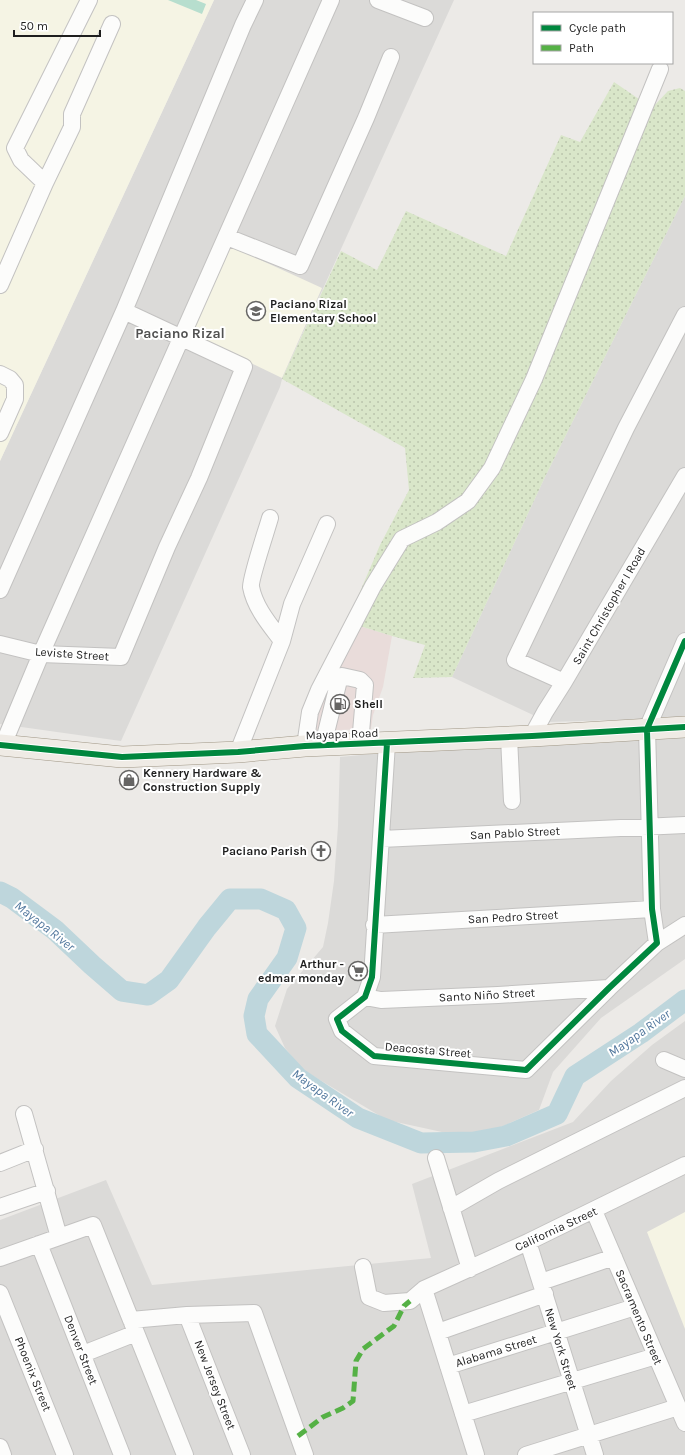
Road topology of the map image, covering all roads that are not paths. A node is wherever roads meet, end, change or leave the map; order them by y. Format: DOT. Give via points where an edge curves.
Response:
graph roads {
  1 [pos="89,0"];
  2 [pos="255,0"];
  3 [pos="331,0"];
  4 [pos="378,0"];
  5 [pos="425,18"];
  6 [pos="112,24"];
  7 [pos="391,57"];
  8 [pos="660,69"];
  9 [pos="45,183"];
  10 [pos="227,237"];
  11 [pos="0,285"];
  12 [pos="124,312"];
  13 [pos="685,315"];
  14 [pos="182,339"];
  15 [pos="0,374"];
  16 [pos="0,433"];
  17 [pos="685,476"];
  18 [pos="270,518"];
  19 [pos="327,524"];
  20 [pos="0,590"];
  21 [pos="282,641"];
  22 [pos="685,641"];
  23 [pos="0,644"];
  24 [pos="41,654"];
  25 [pos="564,682"];
  26 [pos="685,727"];
  27 [pos="647,729"];
  28 [pos="532,736"];
  29 [pos="509,737"];
  30 [pos="387,743"];
  31 [pos="360,744"];
  32 [pos="1,745"];
  33 [pos="314,746"];
  34 [pos="238,752"];
  35 [pos="512,801"];
  36 [pos="685,825"];
  37 [pos="649,826"];
  38 [pos="381,839"];
  39 [pos="652,909"];
  40 [pos="685,924"];
  41 [pos="374,925"];
  42 [pos="657,943"];
  43 [pos="608,988"];
  44 [pos="365,997"];
  45 [pos="664,1060"];
  46 [pos="685,1069"];
  47 [pos="685,1088"];
  48 [pos="24,1114"];
  49 [pos="35,1149"];
  50 [pos="436,1158"];
  51 [pos="0,1163"];
  52 [pos="685,1165"];
  53 [pos="47,1191"];
  54 [pos="0,1207"];
  55 [pos="451,1208"];
  56 [pos="594,1211"];
  57 [pos="59,1237"];
  58 [pos="528,1242"];
  59 [pos="39,1244"];
  60 [pos="614,1257"];
  61 [pos="0,1258"];
  62 [pos="364,1267"];
  63 [pos="470,1269"];
  64 [pos="543,1288"];
  65 [pos="424,1289"];
  66 [pos="0,1293"];
  67 [pos="635,1307"];
  68 [pos="187,1314"];
  69 [pos="134,1327"];
  70 [pos="438,1332"];
  71 [pos="556,1333"];
  72 [pos="82,1354"];
  73 [pos="656,1356"];
  74 [pos="448,1366"];
  75 [pos="572,1382"];
  76 [pos="678,1407"];
  77 [pos="464,1414"];
  78 [pos="685,1423"];
  79 [pos="589,1436"];
  80 [pos="0,1447"];
  81 [pos="182,1454"];
  82 [pos="3,1455"];
  83 [pos="65,1455"];
  84 [pos="122,1455"];
  85 [pos="242,1455"];
  86 [pos="305,1455"];
  87 [pos="476,1455"];
  88 [pos="526,1455"];
  89 [pos="595,1455"];
  1 -- 9 [label="street" via="15,148 21,160"];
  2 -- 12 [label="street"];
  3 -- 10 [label="street"];
  4 -- 5 [label="street"];
  6 -- 9 [label="street" via="72,114 72,127"];
  7 -- 10 [label="street" via="300,266"];
  8 -- 33 [label="street" via="537,372 492,468 468,501 437,522 402,539 319,690 310,712"];
  9 -- 11 [label="street"];
  10 -- 14 [label="street"];
  12 -- 14 [label="street"];
  12 -- 20 [label="street"];
  13 -- 25 [label="street" via="626,428 515,660"];
  14 -- 24 [label="street"];
  14 -- 24 [label="street, Leviste Street" via="244,367 121,657"];
  15 -- 16 [label="street" via="15,385 15,399"];
  17 -- 25 [label="street, Saint Christopher I Road"];
  18 -- 21 [label="street" via="251,585 256,603"];
  19 -- 21 [label="street" via="292,604"];
  21 -- 34 [label="street"];
  22 -- 27 [label="street"];
  23 -- 24 [label="street, Leviste Street"];
  24 -- 32 [label="street"];
  25 -- 28 [label="street, Saint Christopher I Road"];
  26 -- 27 [label="main road, Mayapa Road"];
  27 -- 28 [label="main road, Mayapa Road"];
  27 -- 37 [label="street"];
  28 -- 29 [label="main road, Mayapa Road"];
  29 -- 30 [label="main road, Mayapa Road"];
  29 -- 35 [label="street"];
  30 -- 31 [label="main road, Mayapa Road"];
  30 -- 38 [label="street"];
  31 -- 33 [label="main road, Mayapa Road"];
  31 -- 33 [label="street" via="365,685 360,680 342,676"];
  32 -- 34 [label="main road, Mayapa Road" via="122,757"];
  33 -- 34 [label="main road, Mayapa Road"];
  36 -- 37 [label="street, San Pablo Street"];
  37 -- 38 [label="street, San Pablo Street"];
  37 -- 39 [label="street"];
  38 -- 41 [label="street"];
  39 -- 41 [label="street, San Pedro Street"];
  39 -- 42 [label="street"];
  40 -- 42 [label="street, Deacosta Street"];
  41 -- 44 [label="street" via="372,977"];
  42 -- 43 [label="street, Deacosta Street"];
  43 -- 44 [label="street, Santo Niño Street" via="498,996 381,1000"];
  43 -- 44 [label="street, Deacosta Street" via="526,1070 374,1056 342,1031 336,1020"];
  45 -- 46 [label="street"];
  47 -- 55 [label="street" via="498,1181"];
  48 -- 49 [label="street"];
  49 -- 51 [label="street"];
  49 -- 53 [label="street"];
  50 -- 55 [label="street"];
  52 -- 56 [label="street, California Street"];
  53 -- 54 [label="street"];
  53 -- 57 [label="street"];
  55 -- 63 [label="street"];
  56 -- 58 [label="street, California Street"];
  56 -- 60 [label="street, Sacramento Street"];
  57 -- 59 [label="street"];
  57 -- 69 [label="street" via="93,1225"];
  58 -- 63 [label="street, California Street"];
  58 -- 64 [label="street, New York Street"];
  59 -- 61 [label="street"];
  59 -- 72 [label="street, Denver Street"];
  60 -- 64 [label="street"];
  60 -- 67 [label="street, Sacramento Street"];
  62 -- 65 [label="street, California Street" via="369,1297 384,1303 410,1301"];
  63 -- 65 [label="street, California Street"];
  64 -- 70 [label="street"];
  64 -- 71 [label="street, New York Street"];
  65 -- 70 [label="street"];
  66 -- 83 [label="street, Phoenix Street"];
  67 -- 71 [label="street, Alabama Street"];
  67 -- 73 [label="street, Sacramento Street"];
  68 -- 69 [label="street"];
  68 -- 85 [label="street, New Jersey Street"];
  68 -- 86 [label="street" via="254,1313"];
  69 -- 72 [label="street"];
  69 -- 81 [label="street"];
  70 -- 74 [label="street"];
  71 -- 74 [label="street, Alabama Street"];
  71 -- 75 [label="street, New York Street"];
  72 -- 84 [label="street, Denver Street"];
  73 -- 75 [label="street"];
  73 -- 76 [label="street, Sacramento Street"];
  74 -- 77 [label="street"];
  75 -- 77 [label="street"];
  75 -- 79 [label="street, New York Street"];
  76 -- 78 [label="street, Sacramento Street"];
  76 -- 79 [label="street"];
  77 -- 87 [label="street"];
  79 -- 88 [label="street"];
  79 -- 89 [label="street, New York Street"];
  80 -- 82 [label="street"];
}
